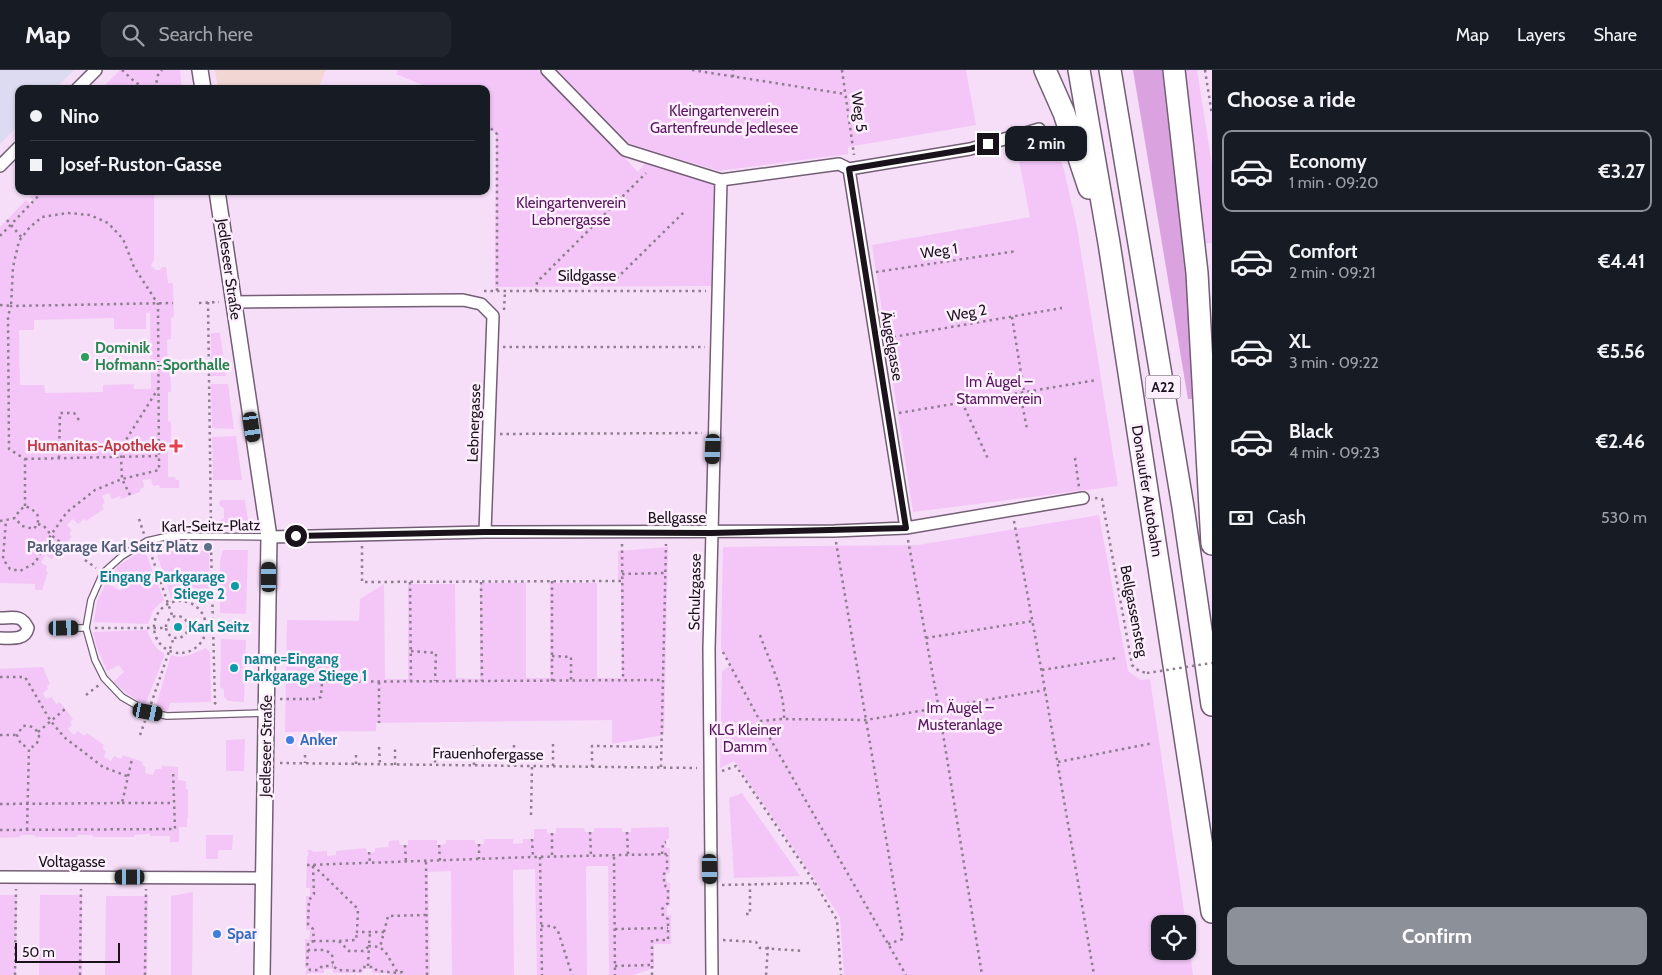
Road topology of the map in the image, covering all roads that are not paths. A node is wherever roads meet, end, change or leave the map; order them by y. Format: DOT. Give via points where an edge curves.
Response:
graph roads {
  1 [pos="96,70"];
  2 [pos="200,70"];
  3 [pos="547,70"];
  4 [pos="1045,70"];
  5 [pos="1079,70"];
  6 [pos="1110,70"];
  7 [pos="1174,70"];
  8 [pos="81,85"];
  9 [pos="202,85"];
  10 [pos="1039,129"];
  11 [pos="15,151"];
  12 [pos="0,166"];
  13 [pos="849,169"];
  14 [pos="721,180"];
  15 [pos="219,195"];
  16 [pos="1109,243"];
  17 [pos="234,302"];
  18 [pos="1082,498"];
  19 [pos="906,528"];
  20 [pos="485,532"];
  21 [pos="711,533"];
  22 [pos="269,537"];
  23 [pos="1212,544"];
  24 [pos="0,618"];
  25 [pos="64,628"];
  26 [pos="86,628"];
  27 [pos="0,638"];
  28 [pos="1212,705"];
  29 [pos="267,706"];
  30 [pos="0,877"];
  31 [pos="264,878"];
  32 [pos="1212,912"];
  33 [pos="262,975"];
  34 [pos="712,975"];
  1 -- 8 [label="street"];
  2 -- 9 [label="street"];
  3 -- 14 [label="street" via="625,150"];
  4 -- 16 [label="highway" via="1064,113"];
  5 -- 16 [label="highway, Donauufer Autobahn / A22"];
  6 -- 28 [label="highway, A22"];
  7 -- 23 [label="highway" via="1197,273"];
  10 -- 13 [label="street" via="970,149"];
  11 -- 12 [label="street"];
  13 -- 14 [label="street" via="839,164"];
  13 -- 19 [label="street, Äugelgasse"];
  14 -- 21 [label="street, Schulzgasse"];
  15 -- 17 [label="street, Jedleseer Straße"];
  16 -- 32 [label="highway, Donauufer Autobahn / A22"];
  17 -- 20 [label="street, Lebnergasse" via="463,300 482,304 493,316"];
  17 -- 22 [label="street, Jedleseer Straße"];
  18 -- 19 [label="street, Bellgasse"];
  19 -- 21 [label="street, Bellgasse"];
  20 -- 21 [label="street, Bellgasse"];
  20 -- 22 [label="street, Bellgasse"];
  21 -- 34 [label="street, Schulzgasse" via="709,772"];
  22 -- 26 [label="lane, Karl-Seitz-Platz" via="169,536 146,541 103,573 91,600"];
  22 -- 29 [label="street, Jedleseer Straße"];
  24 -- 27 [label="street" via="21,618 33,628 22,637"];
  25 -- 26 [label="lane"];
  26 -- 29 [label="lane, Karl-Seitz-Platz" via="95,660 106,680 122,697 148,712 167,716 221,715"];
  29 -- 31 [label="street, Jedleseer Straße"];
  30 -- 31 [label="street, Voltagasse"];
  31 -- 33 [label="street, Jedleseer Straße"];
}
